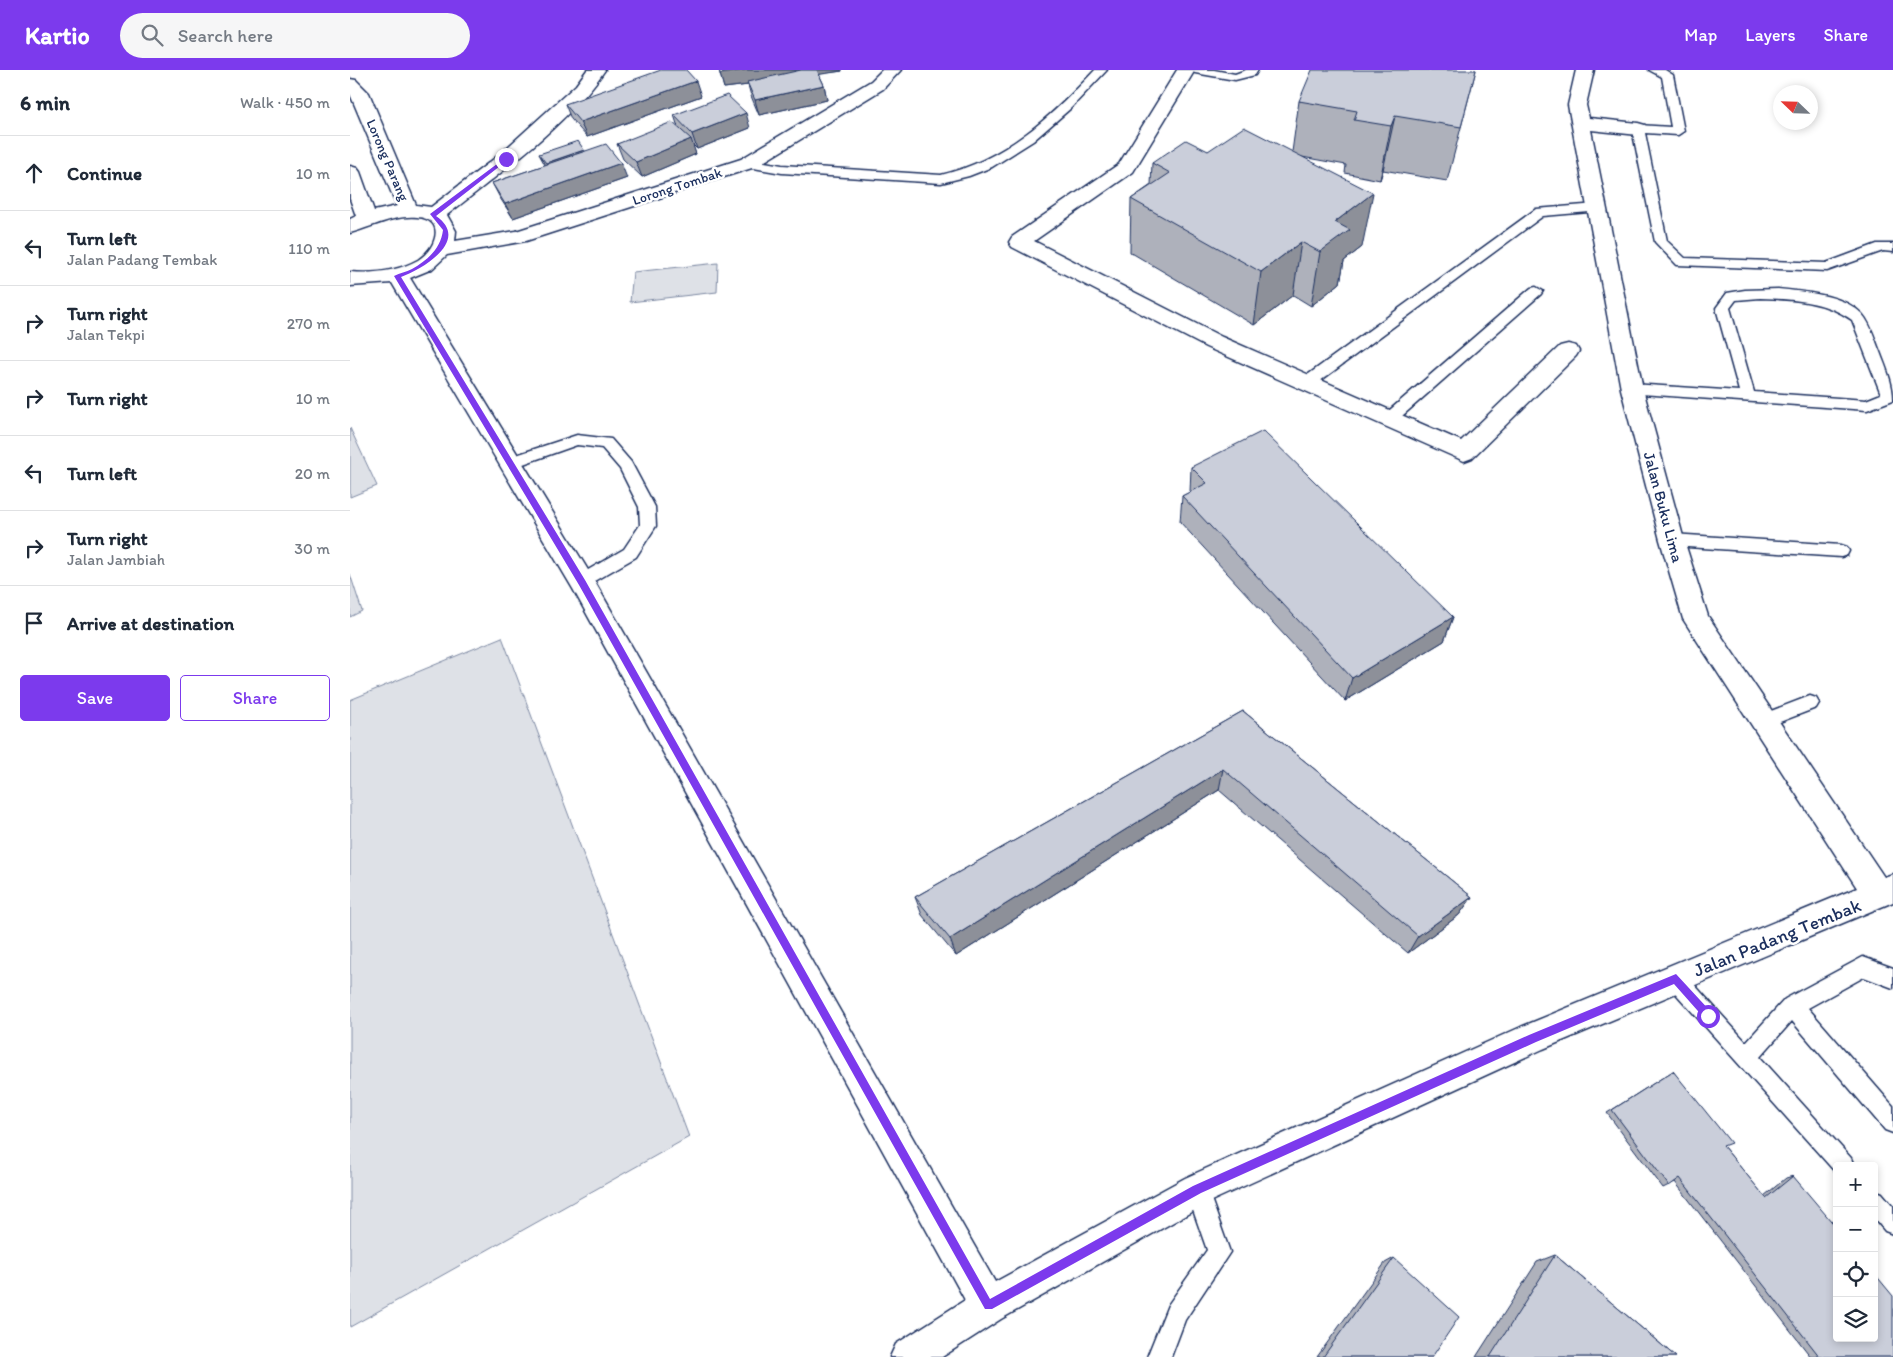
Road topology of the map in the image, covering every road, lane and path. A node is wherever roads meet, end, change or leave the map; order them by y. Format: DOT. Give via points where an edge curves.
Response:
graph roads {
  1 [pos="596,70"];
  2 [pos="892,70"];
  3 [pos="1101,70"];
  4 [pos="1186,70"];
  5 [pos="1195,70"];
  6 [pos="1252,70"];
  7 [pos="1585,70"];
  8 [pos="1655,70"];
  9 [pos="350,84"];
  10 [pos="1581,123"];
  11 [pos="1638,128"];
  12 [pos="748,163"];
  13 [pos="350,172"];
  14 [pos="1597,208"];
  15 [pos="410,210"];
  16 [pos="432,216"];
  17 [pos="359,223"];
  18 [pos="1893,248"];
  19 [pos="440,250"];
  20 [pos="398,276"];
  21 [pos="350,279"];
  22 [pos="1536,291"];
  23 [pos="1568,351"];
  24 [pos="1307,383"];
  25 [pos="1632,389"];
  26 [pos="1748,397"];
  27 [pos="1388,418"];
  28 [pos="509,464"];
  29 [pos="1672,540"];
  30 [pos="1841,550"];
  31 [pos="582,582"];
  32 [pos="1810,703"];
  33 [pos="1764,721"];
  34 [pos="1886,891"];
  35 [pos="1893,978"];
  36 [pos="1676,979"];
  37 [pos="1792,1006"];
  38 [pos="1747,1056"];
  39 [pos="1893,1122"];
  40 [pos="1840,1162"];
  41 [pos="1197,1190"];
  42 [pos="1878,1206"];
  43 [pos="1893,1223"];
  44 [pos="988,1306"];
  45 [pos="908,1357"];
  46 [pos="1159,1357"];
  1 -- 16 [label="street" via="582,89 506,159"];
  2 -- 12 [label="street, Lorong Tombak" via="877,85"];
  3 -- 12 [label="lane" via="1053,118 1010,152 959,176 941,179 782,169"];
  4 -- 24 [label="street" via="1126,168 1020,242 1214,342"];
  5 -- 6 [label="lane" via="1235,77"];
  7 -- 10 [label="street, Jalan Buku Lima" via="1577,105"];
  8 -- 11 [label="lane" via="1667,75 1678,131"];
  9 -- 15 [label="street, Lorong Parang" via="360,93"];
  10 -- 11 [label="street"];
  10 -- 14 [label="street, Jalan Buku Lima"];
  11 -- 18 [label="lane" via="1661,242 1682,262 1827,267 1882,247"];
  12 -- 19 [label="street, Lorong Tombak" via="519,237"];
  13 -- 17 [label="street"];
  14 -- 24 [label="lane" via="1540,212"];
  14 -- 25 [label="street, Jalan Buku Lima"];
  15 -- 16 [label="street"];
  15 -- 17 [label="street" via="381,214"];
  16 -- 19 [label="street" via="442,222 446,230"];
  19 -- 20 [label="street" via="415,270"];
  20 -- 21 [label="street" via="380,280"];
  20 -- 28 [label="street"];
  22 -- 27 [label="lane"];
  23 -- 27 [label="street" via="1464,452"];
  24 -- 27 [label="street"];
  25 -- 26 [label="lane"];
  25 -- 29 [label="street, Jalan Buku Lima"];
  26 -- 26 [label="lane" via="1867,404 1889,396 1858,318 1840,307 1811,298 1746,293 1732,296 1724,308"];
  28 -- 31 [label="street"];
  28 -- 31 [label="lane" via="577,440 606,443 626,466 647,507 648,526 630,552"];
  29 -- 30 [label="lane"];
  29 -- 33 [label="street, Jalan Buku Lima" via="1696,619"];
  31 -- 44 [label="street"];
  32 -- 33 [label="lane"];
  33 -- 34 [label="street, Jalan Buku Lima"];
  34 -- 36 [label="street, Jalan Padang Tembak"];
  35 -- 37 [label="lane" via="1863,967"];
  36 -- 38 [label="lane"];
  36 -- 41 [label="street, Jalan Padang Tembak" via="1532,1038"];
  37 -- 38 [label="lane"];
  37 -- 39 [label="lane"];
  38 -- 40 [label="lane"];
  41 -- 44 [label="street, Jalan Padang Tembak"];
  41 -- 46 [label="lane" via="1218,1252 1176,1313"];
  42 -- 43 [label="lane"];
  44 -- 45 [label="street, Jalan Padang Tembak"];
}
